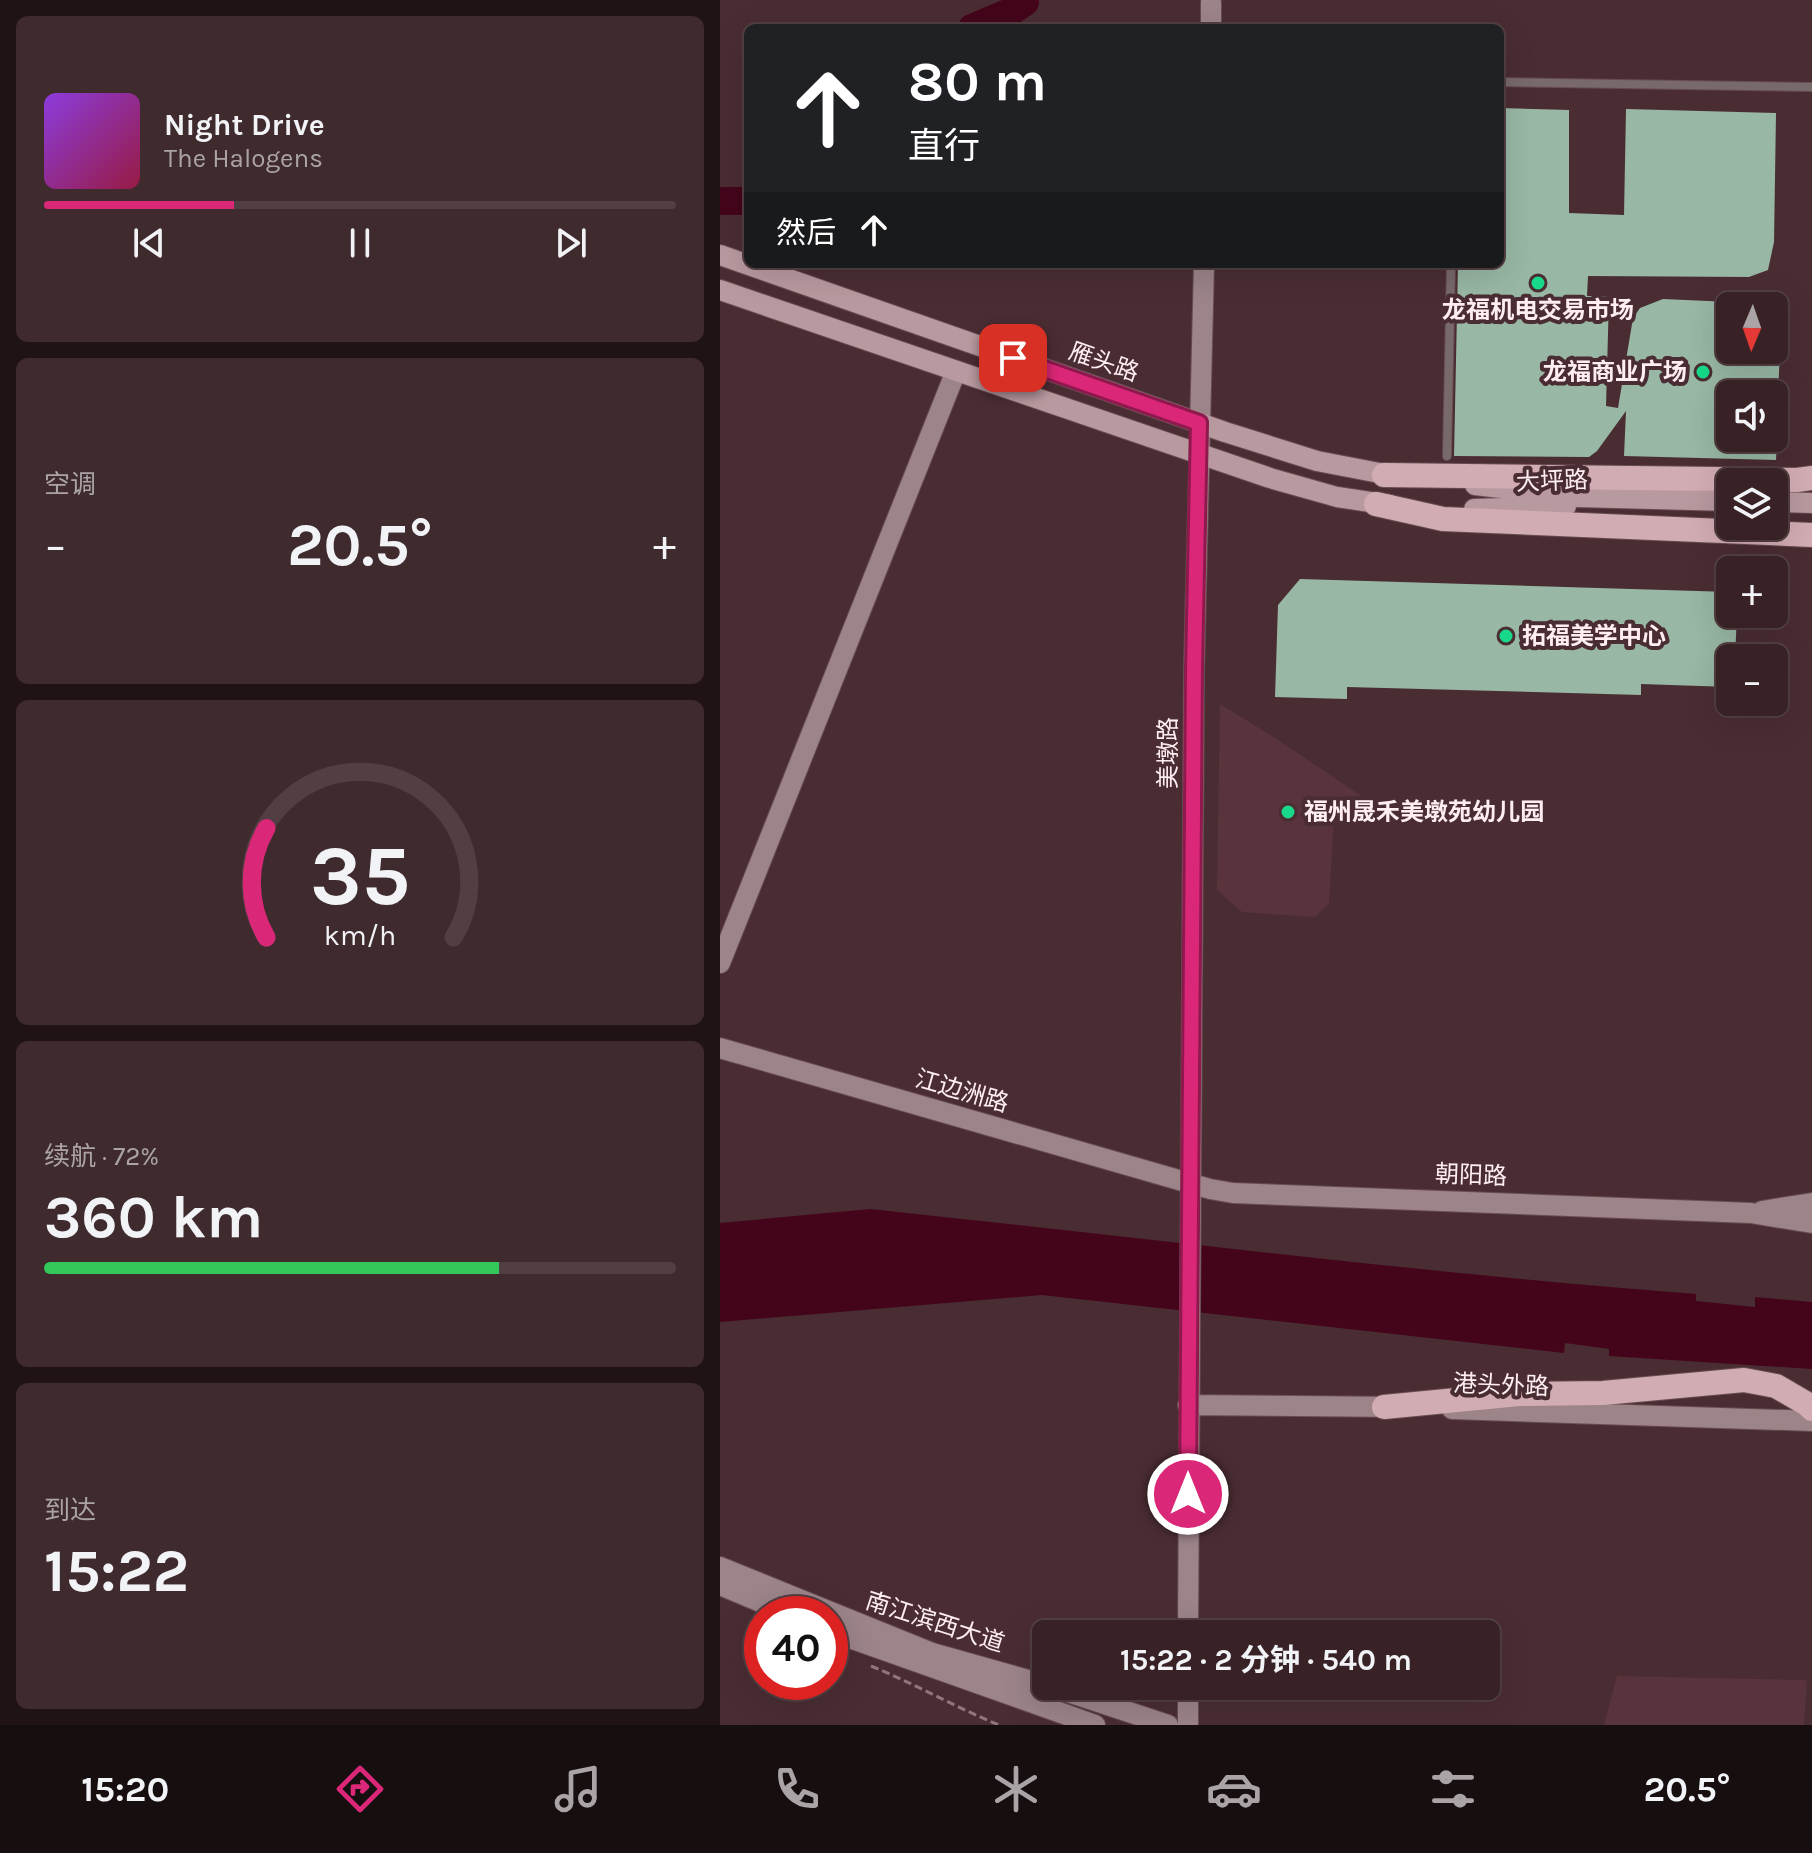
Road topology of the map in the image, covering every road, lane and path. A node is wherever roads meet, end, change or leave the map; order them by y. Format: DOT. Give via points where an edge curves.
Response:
graph roads {
  1 [pos="1211,3"];
  2 [pos="1211,24"];
  3 [pos="1504,82"];
  4 [pos="1812,87"];
  5 [pos="758,268"];
  6 [pos="1204,268"];
  7 [pos="1451,268"];
  8 [pos="722,290"];
  9 [pos="956,371"];
  10 [pos="1199,423"];
  11 [pos="1198,454"];
  12 [pos="1447,456"];
  13 [pos="1384,475"];
  14 [pos="1812,478"];
  15 [pos="1716,501"];
  16 [pos="1788,502"];
  17 [pos="1812,503"];
  18 [pos="1376,504"];
  19 [pos="1716,509"];
  20 [pos="1788,510"];
  21 [pos="1812,511"];
  22 [pos="1812,535"];
  23 [pos="720,963"];
  24 [pos="720,1048"];
  25 [pos="1190,1185"];
  26 [pos="1812,1203"];
  27 [pos="1751,1213"];
  28 [pos="1812,1223"];
  29 [pos="1188,1405"];
  30 [pos="1384,1407"];
  31 [pos="1812,1409"];
  32 [pos="1812,1421"];
  33 [pos="720,1567"];
  34 [pos="720,1585"];
  35 [pos="746,1596"];
  36 [pos="1188,1620"];
  37 [pos="848,1637"];
  38 [pos="860,1661"];
  39 [pos="1032,1681"];
  40 [pos="1093,1700"];
  41 [pos="1188,1700"];
  42 [pos="999,1725"];
  43 [pos="1095,1725"];
  44 [pos="1168,1725"];
  45 [pos="1188,1725"];
  1 -- 2 [label="street"];
  3 -- 4 [label="lane"];
  5 -- 10 [label="main road, 雁头路"];
  6 -- 10 [label="street, 美墩路"];
  7 -- 12 [label="lane"];
  8 -- 9 [label="main road"];
  9 -- 11 [label="main road"];
  9 -- 23 [label="street"];
  10 -- 11 [label="street, 美墩路"];
  10 -- 13 [label="main road, 雁头路" via="1317,461"];
  11 -- 18 [label="main road" via="1296,486"];
  11 -- 25 [label="street, 美墩路"];
  13 -- 14 [label="highway"];
  13 -- 15 [label="main road, 大坪路" via="1577,497"];
  16 -- 17 [label="main road"];
  18 -- 19 [label="main road, 大坪路" via="1491,510 1577,505"];
  18 -- 22 [label="highway" via="1443,519"];
  20 -- 21 [label="main road"];
  24 -- 25 [label="street, 江边洲路"];
  25 -- 27 [label="street, 朝阳路" via="1233,1193"];
  25 -- 29 [label="street, 美墩路"];
  26 -- 27 [label="street, 朝阳路"];
  27 -- 28 [label="street, 朝阳路"];
  29 -- 30 [label="street, 港头外路"];
  29 -- 36 [label="street"];
  30 -- 31 [label="highway" via="1744,1380 1776,1386"];
  30 -- 32 [label="street, 港头外路"];
  33 -- 39 [label="street, 南江滨西大道" via="932,1653"];
  34 -- 35 [label="street"];
  37 -- 43 [label="street, 南江滨西大道"];
  38 -- 42 [label="path"];
  40 -- 44 [label="street, 南江滨西大道"];
  41 -- 45 [label="street"];
}
